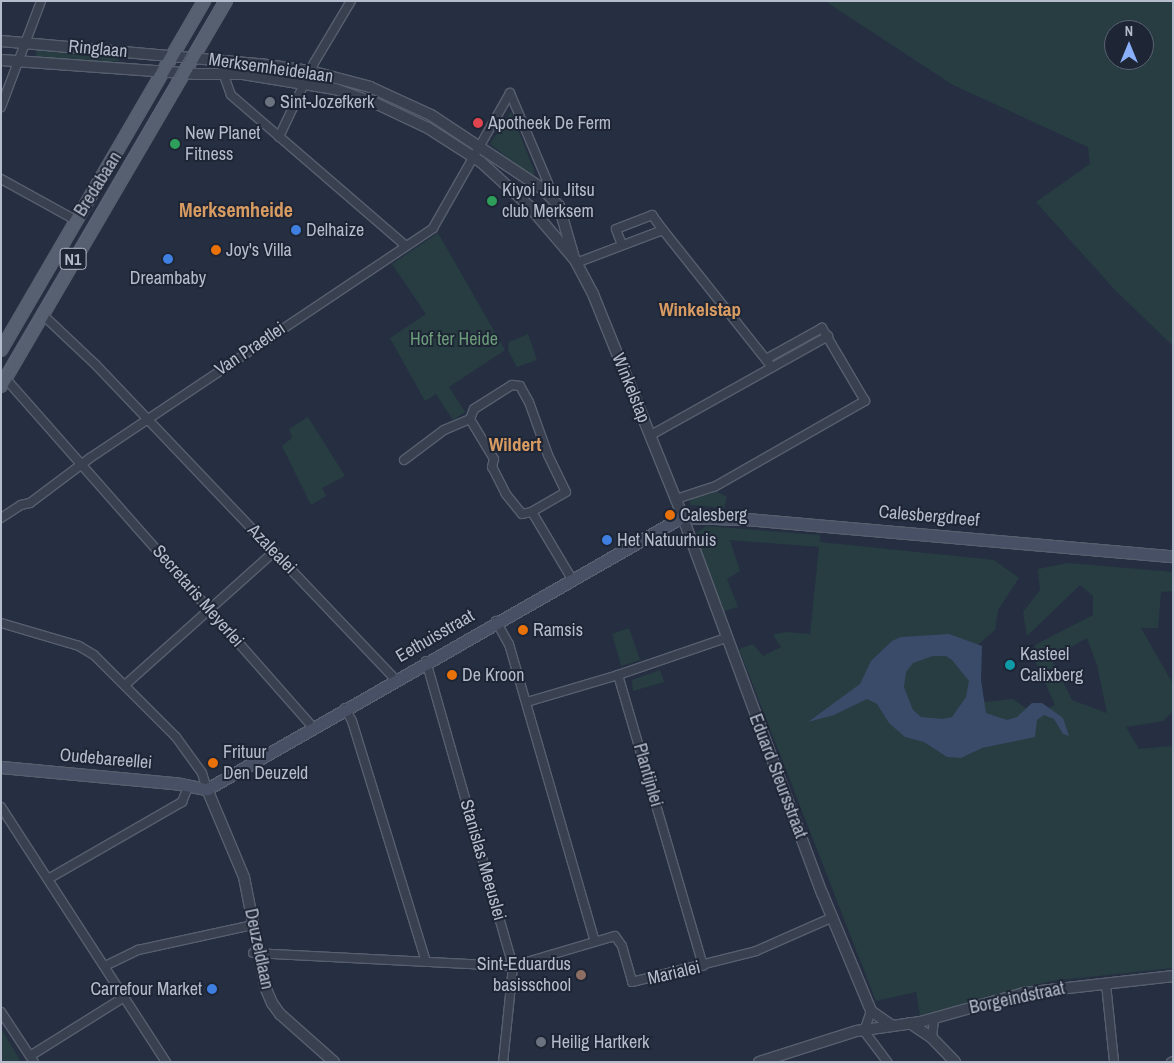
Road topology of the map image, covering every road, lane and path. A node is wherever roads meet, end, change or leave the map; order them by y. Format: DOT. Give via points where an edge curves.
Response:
graph roads {
  1 [pos="41,1"];
  2 [pos="204,1"];
  3 [pos="226,1"];
  4 [pos="351,1"];
  5 [pos="1,41"];
  6 [pos="25,43"];
  7 [pos="172,55"];
  8 [pos="194,57"];
  9 [pos="1,60"];
  10 [pos="18,61"];
  11 [pos="224,61"];
  12 [pos="164,71"];
  13 [pos="310,71"];
  14 [pos="184,72"];
  15 [pos="223,73"];
  16 [pos="304,83"];
  17 [pos="1,107"];
  18 [pos="280,137"];
  19 [pos="480,148"];
  20 [pos="475,158"];
  21 [pos="1,179"];
  22 [pos="548,183"];
  23 [pos="77,221"];
  24 [pos="663,230"];
  25 [pos="622,245"];
  26 [pos="405,246"];
  27 [pos="576,262"];
  28 [pos="43,315"];
  29 [pos="1,350"];
  30 [pos="769,362"];
  31 [pos="3,383"];
  32 [pos="147,419"];
  33 [pos="470,419"];
  34 [pos="651,435"];
  35 [pos="404,460"];
  36 [pos="83,466"];
  37 [pos="676,499"];
  38 [pos="532,512"];
  39 [pos="682,517"];
  40 [pos="1,518"];
  41 [pos="276,552"];
  42 [pos="1173,556"];
  43 [pos="572,579"];
  44 [pos="210,609"];
  45 [pos="496,621"];
  46 [pos="1,623"];
  47 [pos="726,638"];
  48 [pos="426,661"];
  49 [pos="618,675"];
  50 [pos="395,679"];
  51 [pos="125,685"];
  52 [pos="527,702"];
  53 [pos="345,708"];
  54 [pos="313,727"];
  55 [pos="1,767"];
  56 [pos="189,785"];
  57 [pos="207,789"];
  58 [pos="1,807"];
  59 [pos="48,879"];
  60 [pos="833,917"];
  61 [pos="250,926"];
  62 [pos="595,941"];
  63 [pos="255,953"];
  64 [pos="426,962"];
  65 [pos="105,966"];
  66 [pos="513,966"];
  67 [pos="703,966"];
  68 [pos="1173,976"];
  69 [pos="1106,984"];
  70 [pos="124,997"];
  71 [pos="871,1011"];
  72 [pos="1,1012"];
  73 [pos="934,1018"];
  74 [pos="910,1023"];
  75 [pos="891,1025"];
  76 [pos="864,1031"];
  77 [pos="932,1038"];
  78 [pos="32,1059"];
  79 [pos="765,1061"];
  80 [pos="166,1062"];
  81 [pos="324,1062"];
  82 [pos="334,1062"];
  83 [pos="503,1062"];
  84 [pos="780,1062"];
  85 [pos="887,1062"];
  86 [pos="955,1062"];
  87 [pos="1114,1062"];
  1 -- 6 [label="street"];
  2 -- 7 [label="main road, Bredabaan / N1"];
  3 -- 8 [label="main road, Bredabaan / N1"];
  4 -- 13 [label="street"];
  5 -- 6 [label="street, Ringlaan"];
  6 -- 7 [label="street, Ringlaan"];
  6 -- 10 [label="street"];
  7 -- 8 [label="street, Ringlaan"];
  7 -- 12 [label="main road, Bredabaan / N1"];
  8 -- 11 [label="street, Merksemheidelaan"];
  8 -- 14 [label="main road, Bredabaan / N1"];
  9 -- 10 [label="street, Ringlaan"];
  10 -- 12 [label="street, Ringlaan"];
  10 -- 17 [label="street"];
  11 -- 13 [label="street, Merksemheidelaan"];
  11 -- 15 [label="street"];
  12 -- 14 [label="street, Merksemheidelaan"];
  12 -- 23 [label="main road, Bredabaan / N1"];
  13 -- 16 [label="street"];
  13 -- 19 [label="street, Merksemheidelaan" via="397,98 431,115"];
  14 -- 15 [label="street, Merksemheidelaan"];
  14 -- 28 [label="main road, Bredabaan / N1"];
  15 -- 16 [label="street, Merksemheidelaan"];
  15 -- 18 [label="street" via="231,95"];
  16 -- 18 [label="street"];
  16 -- 20 [label="street, Merksemheidelaan" via="335,89 407,116"];
  18 -- 26 [label="street"];
  19 -- 20 [label="street, Van Praetlei"];
  19 -- 22 [label="street" via="510,94"];
  19 -- 27 [label="street, Winkelstap" via="552,197 559,206"];
  20 -- 26 [label="street, Van Praetlei" via="433,228"];
  20 -- 27 [label="street, Winkelstap" via="529,206"];
  21 -- 23 [label="street"];
  23 -- 29 [label="main road, Bredabaan / N1"];
  24 -- 25 [label="street"];
  24 -- 25 [label="street" via="652,215 616,229"];
  24 -- 30 [label="street"];
  25 -- 27 [label="street"];
  26 -- 32 [label="street, Van Praetlei"];
  27 -- 34 [label="street, Winkelstap" via="593,294"];
  28 -- 31 [label="main road, Bredabaan / N1"];
  28 -- 32 [label="street, Azalealei" via="50,318"];
  30 -- 34 [label="street"];
  30 -- 37 [label="street" via="828,336 865,401 714,487"];
  31 -- 36 [label="street, Secretaris Meyerlei"];
  32 -- 36 [label="street, Van Praetlei"];
  32 -- 41 [label="street, Azalealei"];
  33 -- 35 [label="street" via="444,430"];
  33 -- 38 [label="street" via="494,459 492,467 506,494 522,514"];
  33 -- 38 [label="street" via="474,409 512,385 520,386 566,492"];
  34 -- 37 [label="street, Winkelstap"];
  36 -- 40 [label="street, Van Praetlei"];
  36 -- 44 [label="street, Secretaris Meyerlei"];
  37 -- 39 [label="street, Winkelstap"];
  38 -- 43 [label="street"];
  39 -- 42 [label="main road, Calesbergdreef" via="746,519"];
  39 -- 43 [label="main road, Eethuisstraat"];
  39 -- 47 [label="street, Eduard Steursstraat"];
  41 -- 44 [label="street"];
  41 -- 50 [label="street, Azalealei"];
  43 -- 45 [label="main road, Eethuisstraat"];
  44 -- 51 [label="street"];
  44 -- 54 [label="street, Secretaris Meyerlei"];
  45 -- 48 [label="main road, Eethuisstraat"];
  45 -- 52 [label="street" via="509,644"];
  46 -- 51 [label="street" via="79,646 94,655"];
  47 -- 49 [label="street"];
  47 -- 60 [label="street, Eduard Steursstraat"];
  48 -- 50 [label="main road, Eethuisstraat"];
  48 -- 66 [label="street, Stanislas Meeuslei"];
  49 -- 52 [label="street"];
  49 -- 67 [label="street, Plantijnlei"];
  50 -- 53 [label="main road, Eethuisstraat"];
  51 -- 57 [label="street" via="176,737 202,773"];
  52 -- 62 [label="street"];
  53 -- 54 [label="main road, Eethuisstraat"];
  53 -- 64 [label="street" via="352,721"];
  54 -- 57 [label="main road, Eethuisstraat"];
  55 -- 56 [label="main road, Oudebareellei"];
  56 -- 57 [label="main road, Oudebareellei"];
  56 -- 59 [label="street" via="182,802"];
  57 -- 61 [label="street, Deuzeldlaan" via="244,877"];
  58 -- 59 [label="street"];
  59 -- 65 [label="street"];
  60 -- 67 [label="street, Marialei" via="756,951"];
  60 -- 71 [label="street, Eduard Steursstraat"];
  61 -- 63 [label="street, Deuzeldlaan"];
  61 -- 65 [label="street" via="138,950"];
  62 -- 66 [label="street, Marialei"];
  62 -- 67 [label="street, Marialei" via="615,936 622,946 632,982"];
  63 -- 64 [label="street, Marialei"];
  63 -- 81 [label="street, Deuzeldlaan" via="262,996 271,1012"];
  63 -- 82 [label="street, Deuzeldlaan" via="272,1003"];
  64 -- 66 [label="street, Marialei"];
  65 -- 70 [label="street"];
  66 -- 83 [label="street, Stanislas Meeuslei"];
  68 -- 69 [label="street, Borgeindstraat"];
  69 -- 73 [label="street, Borgeindstraat" via="1024,993"];
  69 -- 87 [label="street"];
  70 -- 78 [label="street"];
  70 -- 80 [label="street"];
  71 -- 75 [label="street"];
  71 -- 76 [label="street"];
  72 -- 78 [label="street"];
  73 -- 74 [label="street, Borgeindstraat"];
  73 -- 77 [label="street"];
  74 -- 75 [label="street, Borgeindstraat"];
  74 -- 77 [label="street"];
  75 -- 76 [label="street, Borgeindstraat"];
  76 -- 79 [label="street"];
  76 -- 84 [label="street"];
  76 -- 85 [label="street"];
  77 -- 86 [label="street"];
}
